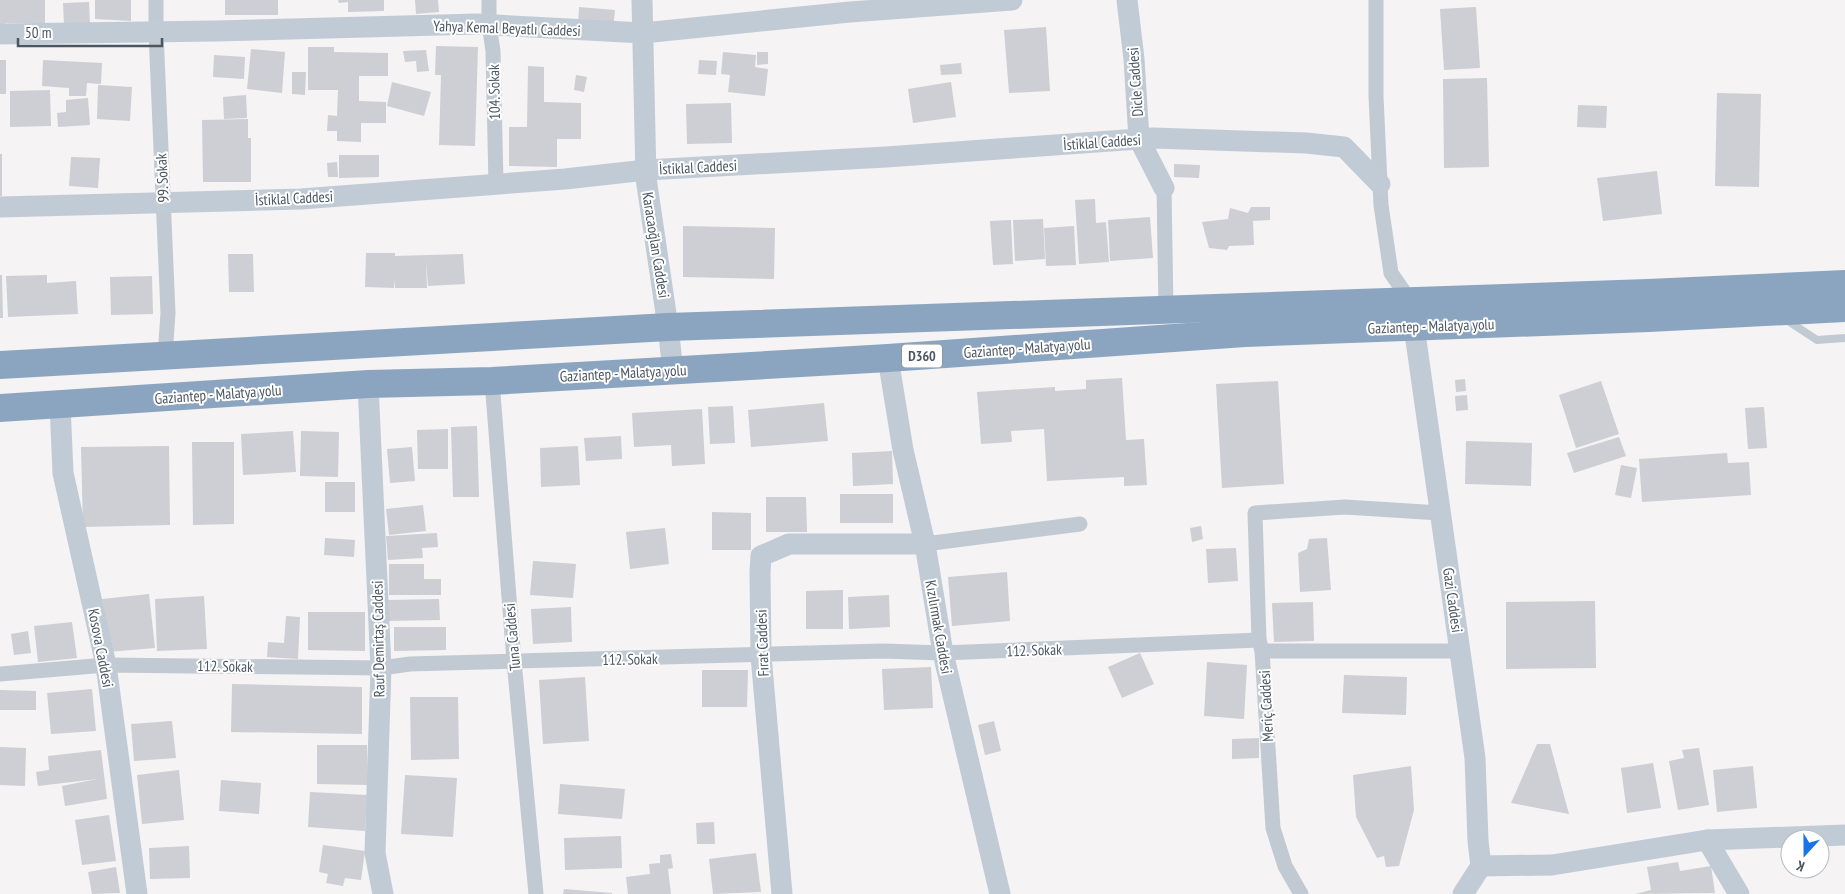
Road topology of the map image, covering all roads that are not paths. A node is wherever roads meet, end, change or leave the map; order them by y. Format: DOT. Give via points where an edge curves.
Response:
graph roads {
  1 [pos="156,0"];
  2 [pos="489,0"];
  3 [pos="642,0"];
  4 [pos="1012,0"];
  5 [pos="1127,0"];
  6 [pos="1376,0"];
  7 [pos="489,24"];
  8 [pos="156,32"];
  9 [pos="643,33"];
  10 [pos="0,34"];
  11 [pos="1139,139"];
  12 [pos="646,170"];
  13 [pos="496,184"];
  14 [pos="1380,184"];
  15 [pos="1164,188"];
  16 [pos="164,202"];
  17 [pos="0,207"];
  18 [pos="1845,284"];
  19 [pos="1845,308"];
  20 [pos="1166,310"];
  21 [pos="1772,312"];
  22 [pos="1413,314"];
  23 [pos="668,327"];
  24 [pos="1845,338"];
  25 [pos="165,356"];
  26 [pos="888,358"];
  27 [pos="0,365"];
  28 [pos="673,371"];
  29 [pos="492,381"];
  30 [pos="368,384"];
  31 [pos="60,404"];
  32 [pos="0,408"];
  33 [pos="1440,513"];
  34 [pos="1080,524"];
  35 [pos="925,544"];
  36 [pos="1261,646"];
  37 [pos="1460,652"];
  38 [pos="942,653"];
  39 [pos="761,656"];
  40 [pos="514,661"];
  41 [pos="106,665"];
  42 [pos="381,668"];
  43 [pos="0,674"];
  44 [pos="1845,836"];
  45 [pos="1707,840"];
  46 [pos="1481,866"];
  47 [pos="1733,892"];
  48 [pos="137,894"];
  49 [pos="384,894"];
  50 [pos="536,894"];
  51 [pos="782,894"];
  52 [pos="1000,894"];
  53 [pos="1301,894"];
  54 [pos="1463,894"];
  1 -- 8 [label="street, 99. Sokak"];
  2 -- 7 [label="street, 104. Sokak"];
  3 -- 9 [label="street, Karacaoğlan Caddesi"];
  4 -- 9 [label="street, Yahya Kemal Beyatlı Caddesi"];
  5 -- 11 [label="street, Dicle Caddesi"];
  6 -- 14 [label="street"];
  7 -- 8 [label="street, Yahya Kemal Beyatlı Caddesi"];
  7 -- 9 [label="street, Yahya Kemal Beyatlı Caddesi"];
  7 -- 13 [label="street, 104. Sokak" via="493,51"];
  8 -- 10 [label="street, Yahya Kemal Beyatlı Caddesi"];
  8 -- 16 [label="street, 99. Sokak"];
  9 -- 12 [label="street, Karacaoğlan Caddesi"];
  11 -- 12 [label="street, İstiklal Caddesi"];
  11 -- 14 [label="street, İstiklal Caddesi" via="1344,147"];
  11 -- 15 [label="street, Dicle Caddesi"];
  12 -- 13 [label="street, İstiklal Caddesi"];
  12 -- 23 [label="street, Karacaoğlan Caddesi"];
  13 -- 16 [label="street, İstiklal Caddesi" via="302,198"];
  14 -- 22 [label="street" via="1391,272"];
  15 -- 20 [label="street"];
  16 -- 17 [label="street, İstiklal Caddesi"];
  16 -- 25 [label="street, 99. Sokak" via="168,314"];
  18 -- 22 [label="highway, Gaziantep - Malatya yolu / D360" via="1648,294"];
  19 -- 21 [label="highway, Gaziantep - Malatya yolu / D360"];
  20 -- 22 [label="highway, Gaziantep - Malatya yolu / D360"];
  20 -- 23 [label="highway, Gaziantep - Malatya yolu / D360"];
  21 -- 22 [label="highway, Gaziantep - Malatya yolu / D360"];
  21 -- 24 [label="lane" via="1817,340"];
  22 -- 26 [label="highway, Gaziantep - Malatya yolu / D360" via="1245,333"];
  22 -- 33 [label="street, Gazi Caddesi"];
  23 -- 25 [label="highway, Gaziantep - Malatya yolu / D360"];
  23 -- 28 [label="street, Karacaoğlan Caddesi"];
  25 -- 27 [label="highway, Gaziantep - Malatya yolu / D360"];
  26 -- 28 [label="highway, Gaziantep - Malatya yolu / D360"];
  26 -- 35 [label="street, Kızılırmak Caddesi" via="903,450"];
  28 -- 29 [label="highway, Gaziantep - Malatya yolu / D360"];
  29 -- 30 [label="highway, Gaziantep - Malatya yolu / D360"];
  29 -- 40 [label="street, Tuna Caddesi"];
  30 -- 31 [label="highway, Gaziantep - Malatya yolu / D360"];
  30 -- 42 [label="street, Rauf Demirtaş Caddesi"];
  31 -- 32 [label="highway, Gaziantep - Malatya yolu / D360"];
  31 -- 41 [label="street, Kosova Caddesi" via="63,473"];
  33 -- 36 [label="street, Meriç Caddesi" via="1345,507 1255,513"];
  33 -- 37 [label="street, Gazi Caddesi"];
  34 -- 35 [label="street"];
  35 -- 38 [label="street, Kızılırmak Caddesi"];
  35 -- 39 [label="street, Fırat Caddesi" via="789,544 761,556"];
  36 -- 37 [label="street, 112. Sokak"];
  36 -- 38 [label="street, 112. Sokak"];
  36 -- 53 [label="street, Meriç Caddesi" via="1273,828 1285,866"];
  37 -- 46 [label="street, Gazi Caddesi" via="1475,758"];
  38 -- 39 [label="street, 112. Sokak" via="883,651"];
  38 -- 52 [label="street, Kızılırmak Caddesi"];
  39 -- 40 [label="street, 112. Sokak"];
  39 -- 51 [label="street, Fırat Caddesi"];
  40 -- 42 [label="street, 112. Sokak"];
  40 -- 50 [label="street, Tuna Caddesi"];
  41 -- 42 [label="street, 112. Sokak"];
  41 -- 43 [label="street, 112. Sokak"];
  41 -- 48 [label="street, Kosova Caddesi"];
  42 -- 49 [label="street, Rauf Demirtaş Caddesi" via="375,854"];
  44 -- 45 [label="street"];
  45 -- 46 [label="street" via="1552,864"];
  45 -- 47 [label="street"];
  46 -- 54 [label="street"];
}
